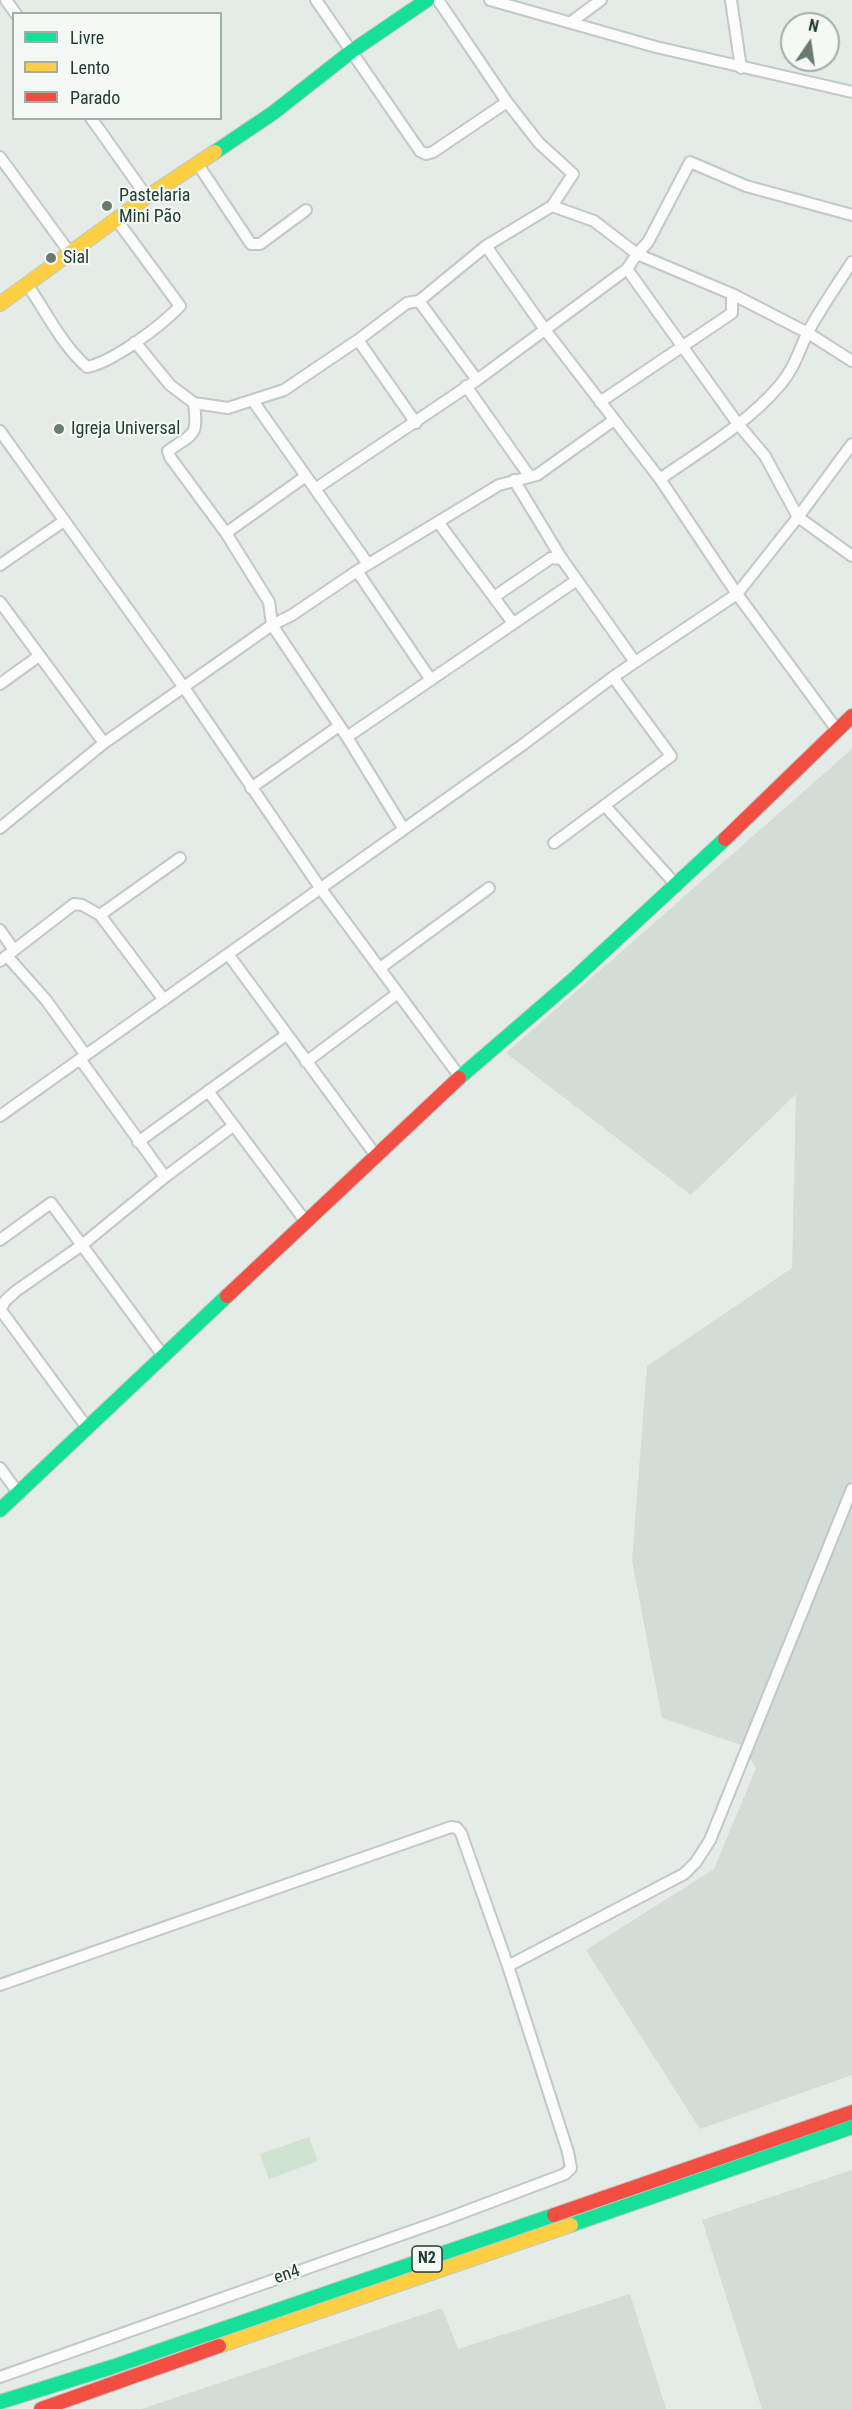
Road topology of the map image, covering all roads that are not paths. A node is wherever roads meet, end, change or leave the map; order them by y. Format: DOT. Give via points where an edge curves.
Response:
graph roads {
  1 [pos="7,0"];
  2 [pos="316,0"];
  3 [pos="427,0"];
  4 [pos="438,0"];
  5 [pos="490,0"];
  6 [pos="601,0"];
  7 [pos="731,0"];
  8 [pos="0,5"];
  9 [pos="571,22"];
  10 [pos="352,51"];
  11 [pos="741,68"];
  12 [pos="852,92"];
  13 [pos="507,102"];
  14 [pos="92,120"];
  15 [pos="0,157"];
  16 [pos="197,163"];
  17 [pos="147,197"];
  18 [pos="552,206"];
  19 [pos="306,210"];
  20 [pos="852,215"];
  21 [pos="116,219"];
  22 [pos="486,246"];
  23 [pos="70,253"];
  24 [pos="637,254"];
  25 [pos="852,262"];
  26 [pos="627,269"];
  27 [pos="27,284"];
  28 [pos="732,294"];
  29 [pos="419,301"];
  30 [pos="0,304"];
  31 [pos="546,331"];
  32 [pos="808,333"];
  33 [pos="358,340"];
  34 [pos="135,342"];
  35 [pos="683,346"];
  36 [pos="852,361"];
  37 [pos="477,381"];
  38 [pos="466,386"];
  39 [pos="253,401"];
  40 [pos="600,402"];
  41 [pos="194,403"];
  42 [pos="614,420"];
  43 [pos="416,423"];
  44 [pos="738,424"];
  45 [pos="0,431"];
  46 [pos="851,447"];
  47 [pos="306,476"];
  48 [pos="530,477"];
  49 [pos="660,478"];
  50 [pos="514,480"];
  51 [pos="315,489"];
  52 [pos="798,517"];
  53 [pos="64,521"];
  54 [pos="438,522"];
  55 [pos="226,533"];
  56 [pos="852,556"];
  57 [pos="562,559"];
  58 [pos="368,564"];
  59 [pos="0,565"];
  60 [pos="357,571"];
  61 [pos="577,580"];
  62 [pos="737,594"];
  63 [pos="494,597"];
  64 [pos="0,602"];
  65 [pos="513,623"];
  66 [pos="272,625"];
  67 [pos="39,656"];
  68 [pos="634,662"];
  69 [pos="613,677"];
  70 [pos="430,680"];
  71 [pos="0,684"];
  72 [pos="183,686"];
  73 [pos="852,716"];
  74 [pos="339,726"];
  75 [pos="837,730"];
  76 [pos="347,737"];
  77 [pos="104,743"];
  78 [pos="251,788"];
  79 [pos="606,807"];
  80 [pos="0,828"];
  81 [pos="403,828"];
  82 [pos="554,843"];
  83 [pos="180,858"];
  84 [pos="677,886"];
  85 [pos="489,888"];
  86 [pos="321,889"];
  87 [pos="100,915"];
  88 [pos="0,930"];
  89 [pos="228,954"];
  90 [pos="7,956"];
  91 [pos="380,968"];
  92 [pos="398,993"];
  93 [pos="164,1000"];
  94 [pos="286,1035"];
  95 [pos="82,1057"];
  96 [pos="306,1062"];
  97 [pos="460,1077"];
  98 [pos="208,1091"];
  99 [pos="0,1116"];
  100 [pos="233,1126"];
  101 [pos="138,1142"];
  102 [pos="377,1157"];
  103 [pos="165,1177"];
  104 [pos="306,1222"];
  105 [pos="0,1240"];
  106 [pos="82,1245"];
  107 [pos="0,1309"];
  108 [pos="164,1357"];
  109 [pos="88,1429"];
  110 [pos="0,1468"];
  111 [pos="852,1489"];
  112 [pos="19,1494"];
  113 [pos="0,1510"];
  114 [pos="508,1966"];
  115 [pos="0,1984"];
  116 [pos="852,2112"];
  117 [pos="852,2127"];
  118 [pos="0,2377"];
  119 [pos="0,2402"];
  120 [pos="41,2409"];
  1 -- 8 [label="street"];
  2 -- 10 [label="street"];
  3 -- 10 [label="main road"];
  4 -- 13 [label="street"];
  5 -- 9 [label="street"];
  6 -- 9 [label="street"];
  7 -- 11 [label="street"];
  9 -- 11 [label="street"];
  10 -- 13 [label="street" via="420,151 426,154"];
  10 -- 16 [label="main road" via="273,113"];
  11 -- 12 [label="street"];
  13 -- 18 [label="street" via="539,143 573,174"];
  14 -- 17 [label="street"];
  15 -- 23 [label="street"];
  16 -- 17 [label="main road"];
  16 -- 19 [label="street" via="251,244 260,244"];
  17 -- 21 [label="main road"];
  18 -- 22 [label="street"];
  18 -- 24 [label="street" via="594,221"];
  20 -- 24 [label="street" via="746,186 690,162 648,242"];
  21 -- 23 [label="main road"];
  21 -- 34 [label="street" via="180,306"];
  22 -- 29 [label="street"];
  22 -- 31 [label="street"];
  23 -- 27 [label="main road"];
  24 -- 26 [label="street"];
  24 -- 28 [label="street"];
  25 -- 32 [label="street"];
  26 -- 31 [label="street"];
  26 -- 35 [label="street"];
  27 -- 30 [label="main road"];
  27 -- 34 [label="street" via="87,367 106,362"];
  28 -- 32 [label="street"];
  28 -- 35 [label="street" via="732,313"];
  29 -- 33 [label="street" via="407,303"];
  29 -- 37 [label="street"];
  31 -- 37 [label="street"];
  31 -- 40 [label="street"];
  32 -- 36 [label="street"];
  32 -- 44 [label="street" via="782,383"];
  33 -- 39 [label="street" via="284,390"];
  33 -- 43 [label="street"];
  34 -- 41 [label="street" via="170,385"];
  35 -- 40 [label="street"];
  35 -- 44 [label="street"];
  37 -- 38 [label="street"];
  38 -- 43 [label="street"];
  38 -- 48 [label="street"];
  39 -- 41 [label="street" via="228,408"];
  39 -- 47 [label="street"];
  40 -- 42 [label="street"];
  41 -- 55 [label="street" via="195,433 168,451"];
  42 -- 48 [label="street"];
  42 -- 49 [label="street"];
  43 -- 51 [label="street"];
  44 -- 49 [label="street"];
  44 -- 52 [label="street" via="765,456"];
  45 -- 53 [label="street"];
  46 -- 52 [label="street"];
  47 -- 51 [label="street"];
  47 -- 55 [label="street"];
  48 -- 50 [label="street"];
  49 -- 62 [label="street"];
  50 -- 54 [label="street"];
  50 -- 57 [label="street"];
  51 -- 58 [label="street"];
  52 -- 56 [label="street"];
  52 -- 62 [label="street"];
  53 -- 59 [label="street"];
  53 -- 72 [label="street"];
  54 -- 58 [label="street"];
  54 -- 63 [label="street"];
  55 -- 66 [label="street" via="269,602"];
  57 -- 61 [label="street"];
  57 -- 63 [label="street" via="551,558"];
  58 -- 60 [label="street"];
  60 -- 66 [label="street"];
  60 -- 70 [label="street"];
  61 -- 65 [label="street"];
  61 -- 68 [label="street"];
  62 -- 68 [label="street"];
  62 -- 75 [label="street"];
  63 -- 65 [label="street"];
  64 -- 67 [label="street"];
  65 -- 70 [label="street"];
  66 -- 72 [label="street"];
  66 -- 74 [label="street"];
  67 -- 71 [label="street"];
  67 -- 77 [label="street"];
  68 -- 69 [label="street"];
  69 -- 79 [label="street" via="670,756"];
  69 -- 81 [label="street"];
  70 -- 76 [label="street"];
  72 -- 77 [label="street"];
  72 -- 78 [label="street"];
  73 -- 75 [label="main road"];
  74 -- 76 [label="street"];
  74 -- 78 [label="street"];
  75 -- 84 [label="main road"];
  76 -- 81 [label="street"];
  77 -- 80 [label="street"];
  78 -- 86 [label="street"];
  79 -- 82 [label="street"];
  79 -- 84 [label="street"];
  81 -- 86 [label="street"];
  83 -- 87 [label="street"];
  84 -- 97 [label="main road"];
  85 -- 91 [label="street"];
  86 -- 89 [label="street"];
  86 -- 91 [label="street"];
  87 -- 90 [label="street" via="74,904"];
  87 -- 93 [label="street"];
  88 -- 90 [label="street"];
  89 -- 93 [label="street"];
  89 -- 94 [label="street"];
  90 -- 95 [label="street" via="46,1000"];
  91 -- 92 [label="street"];
  92 -- 96 [label="street"];
  92 -- 97 [label="street"];
  93 -- 95 [label="street"];
  94 -- 96 [label="street"];
  94 -- 98 [label="street"];
  95 -- 99 [label="street"];
  95 -- 101 [label="street"];
  96 -- 102 [label="street"];
  97 -- 102 [label="main road"];
  98 -- 100 [label="street"];
  98 -- 101 [label="street"];
  100 -- 103 [label="street"];
  100 -- 104 [label="street"];
  101 -- 103 [label="street"];
  102 -- 104 [label="main road"];
  103 -- 106 [label="street"];
  104 -- 108 [label="main road"];
  105 -- 106 [label="street" via="51,1203"];
  106 -- 107 [label="street" via="16,1291"];
  106 -- 108 [label="street"];
  107 -- 109 [label="street"];
  108 -- 109 [label="main road"];
  109 -- 112 [label="main road"];
  110 -- 112 [label="street"];
  111 -- 114 [label="street" via="710,1840 696,1862 684,1874"];
  112 -- 113 [label="main road"];
  114 -- 115 [label="street" via="461,1833 451,1827"];
  114 -- 118 [label="street, en4" via="568,2152 571,2168 565,2174"];
  116 -- 119 [label="main road, N2"];
  117 -- 120 [label="main road, N2"];
}
